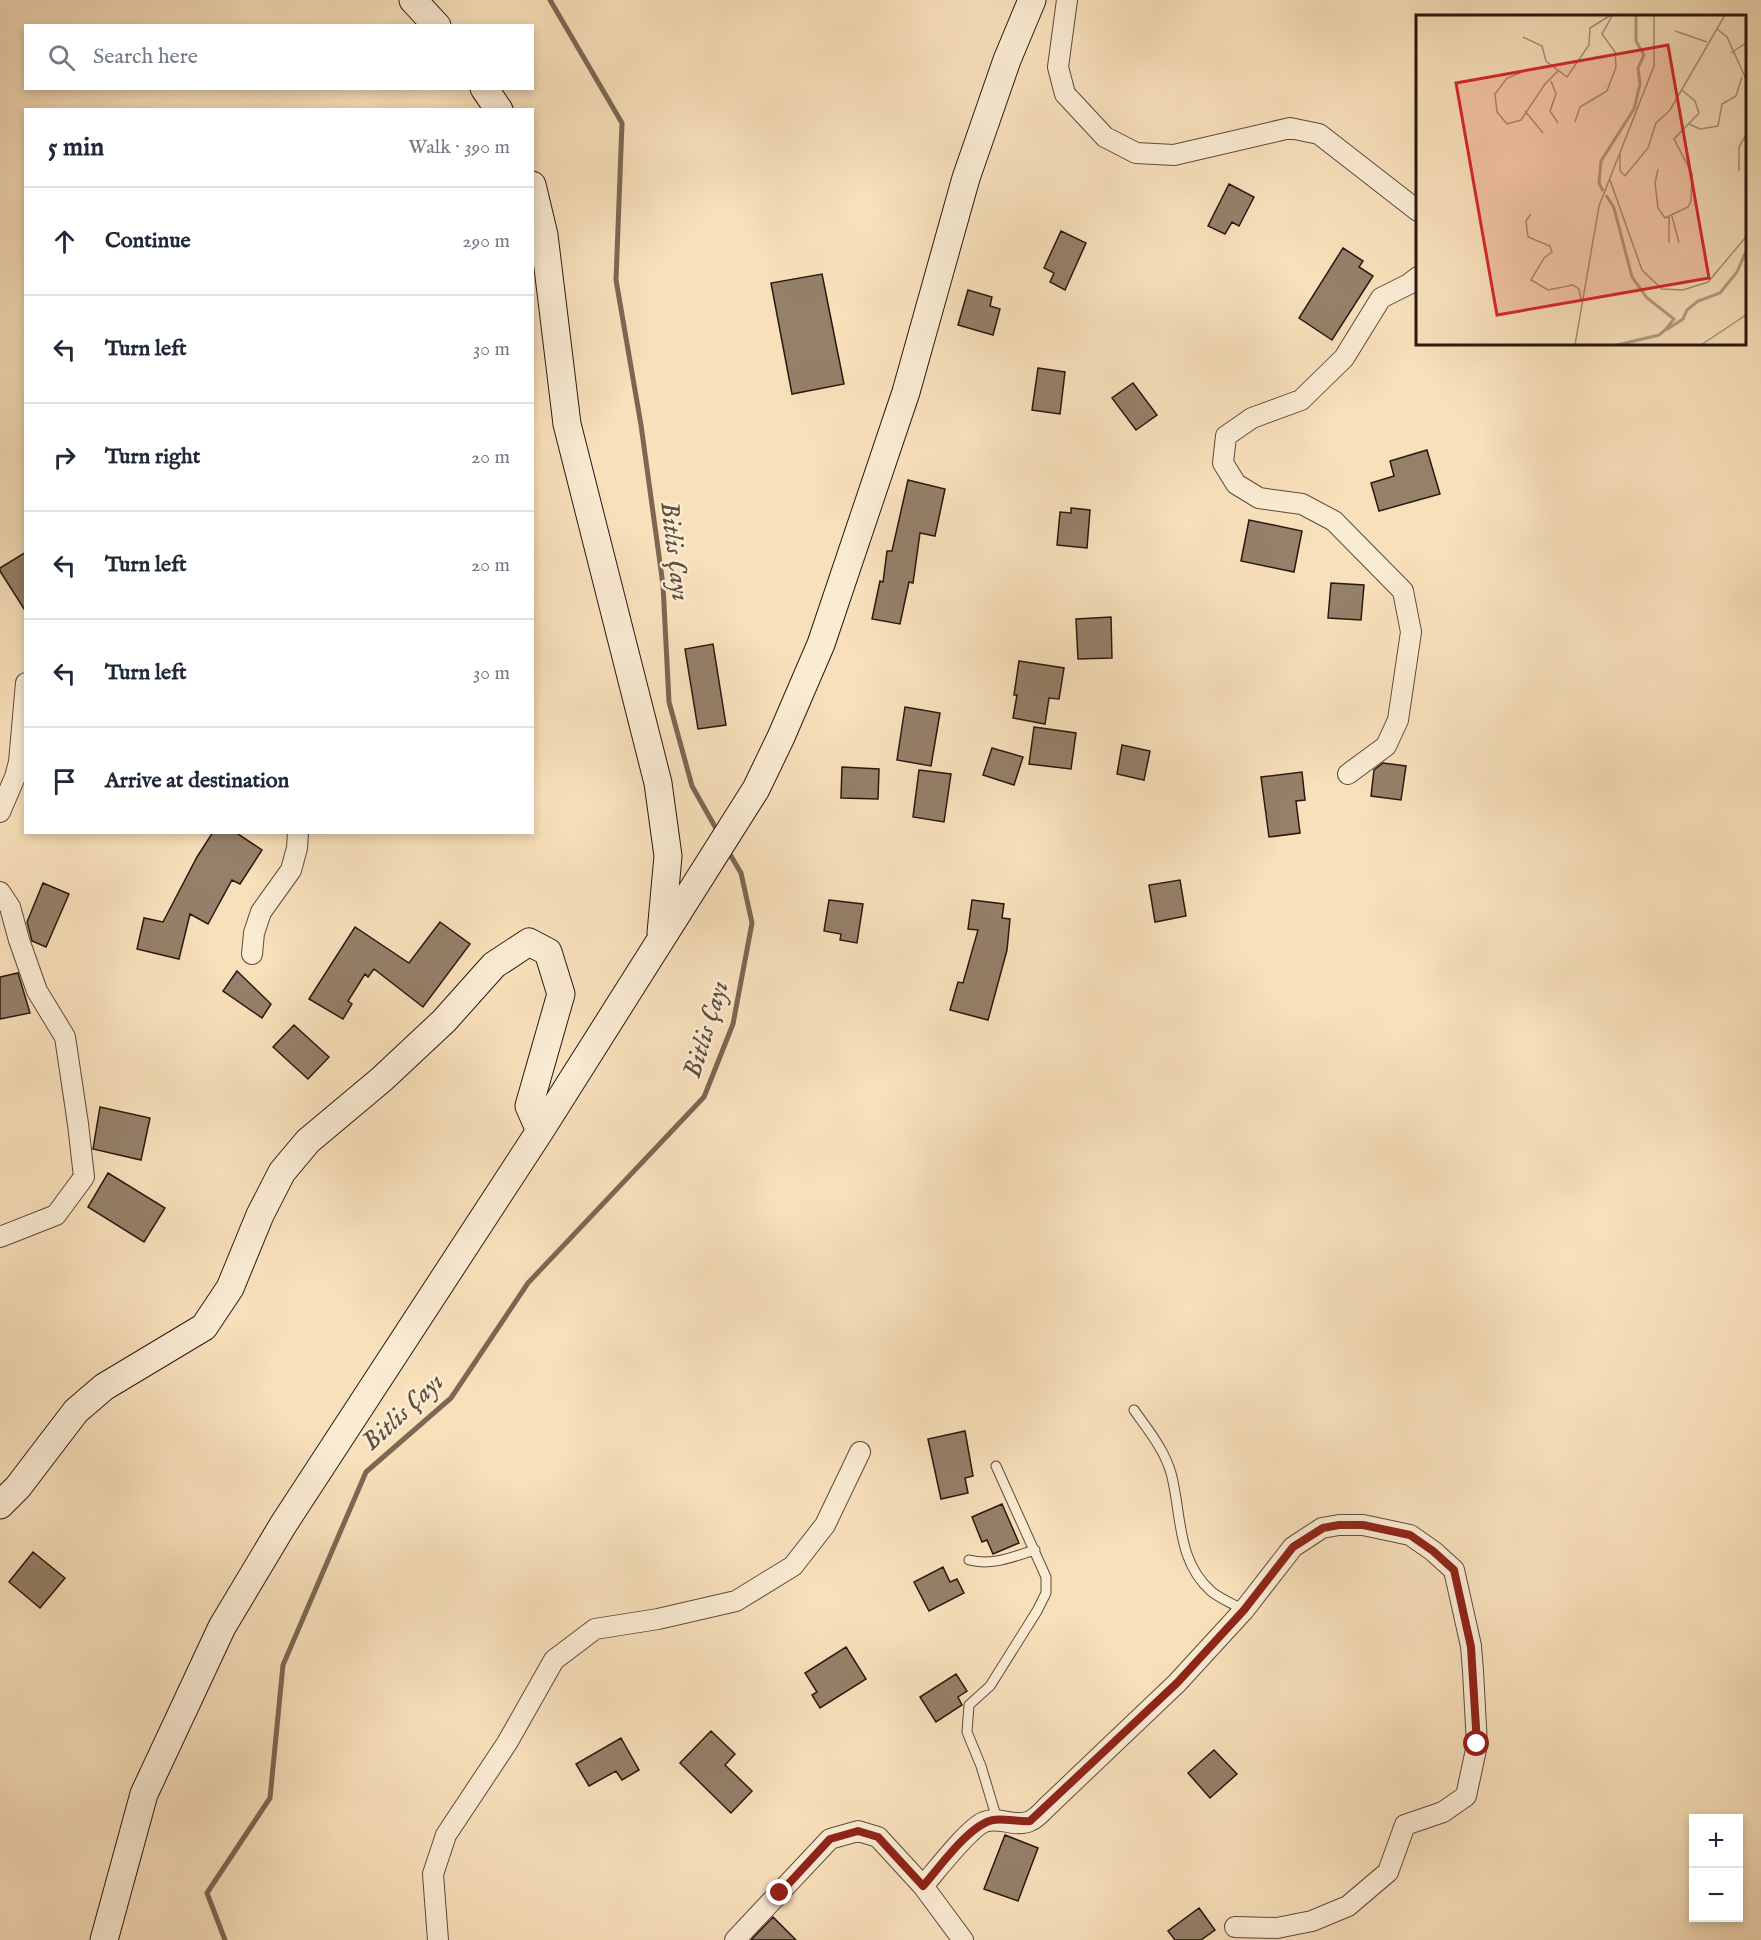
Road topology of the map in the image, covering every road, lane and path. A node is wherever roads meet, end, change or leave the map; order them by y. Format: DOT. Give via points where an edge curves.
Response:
graph roads {
  1 [pos="413,0"];
  2 [pos="1032,0"];
  3 [pos="1067,0"];
  4 [pos="435,24"];
  5 [pos="485,90"];
  6 [pos="498,108"];
  7 [pos="534,193"];
  8 [pos="1416,209"];
  9 [pos="1416,279"];
  10 [pos="24,706"];
  11 [pos="1348,774"];
  12 [pos="0,812"];
  13 [pos="298,834"];
  14 [pos="0,892"];
  15 [pos="661,937"];
  16 [pos="252,954"];
  17 [pos="540,1131"];
  18 [pos="0,1237"];
  19 [pos="1134,1410"];
  20 [pos="860,1452"];
  21 [pos="996,1466"];
  22 [pos="0,1505"];
  23 [pos="1035,1550"];
  24 [pos="969,1560"];
  25 [pos="1244,1610"];
  26 [pos="997,1819"];
  27 [pos="923,1886"];
  28 [pos="1235,1927"];
  29 [pos="104,1940"];
  30 [pos="438,1940"];
  31 [pos="735,1940"];
  32 [pos="963,1940"];
  1 -- 4 [label="main road"];
  2 -- 15 [label="main road" via="966,178 906,392 821,644 756,789"];
  3 -- 8 [label="street" via="1058,67 1065,94 1105,137 1136,153 1174,155 1290,128 1319,134"];
  5 -- 6 [label="main road"];
  7 -- 15 [label="main road" via="544,235 567,424 658,783 668,856"];
  9 -- 11 [label="street" via="1382,298 1344,358 1301,400 1252,418 1226,436 1223,463 1236,484 1259,498 1302,504 1334,521 1403,591 1411,632 1398,720 1386,746"];
  10 -- 12 [label="street" via="19,762"];
  13 -- 16 [label="street" via="291,870 261,912"];
  14 -- 18 [label="street" via="10,907 37,991 64,1037 84,1177 56,1215"];
  15 -- 17 [label="main road"];
  17 -- 22 [label="main road" via="529,1106 561,994 548,952 529,942 494,965 444,1022 308,1141 282,1172 230,1288 204,1327 104,1387 83,1405"];
  17 -- 29 [label="main road" via="283,1525 222,1627 144,1794"];
  19 -- 25 [label="lane" via="1166,1460 1183,1543 1194,1570 1213,1593"];
  20 -- 30 [label="street" via="825,1525 794,1566 736,1601 595,1629 554,1660 507,1743 446,1835 433,1874"];
  21 -- 23 [label="lane"];
  23 -- 24 [label="lane" via="996,1562"];
  23 -- 26 [label="lane" via="1046,1577 1046,1593 990,1686 969,1705 967,1719 970,1743"];
  25 -- 26 [label="street" via="1177,1683 1030,1821"];
  25 -- 28 [label="street" via="1293,1547 1323,1528 1363,1525 1410,1535 1454,1570 1471,1647 1477,1744 1466,1796 1443,1812 1405,1825 1388,1872 1348,1906 1312,1921 1277,1928"];
  26 -- 27 [label="street" via="982,1823 966,1837"];
  27 -- 31 [label="street" via="878,1837 858,1831 830,1839"];
  27 -- 32 [label="street"];
}
